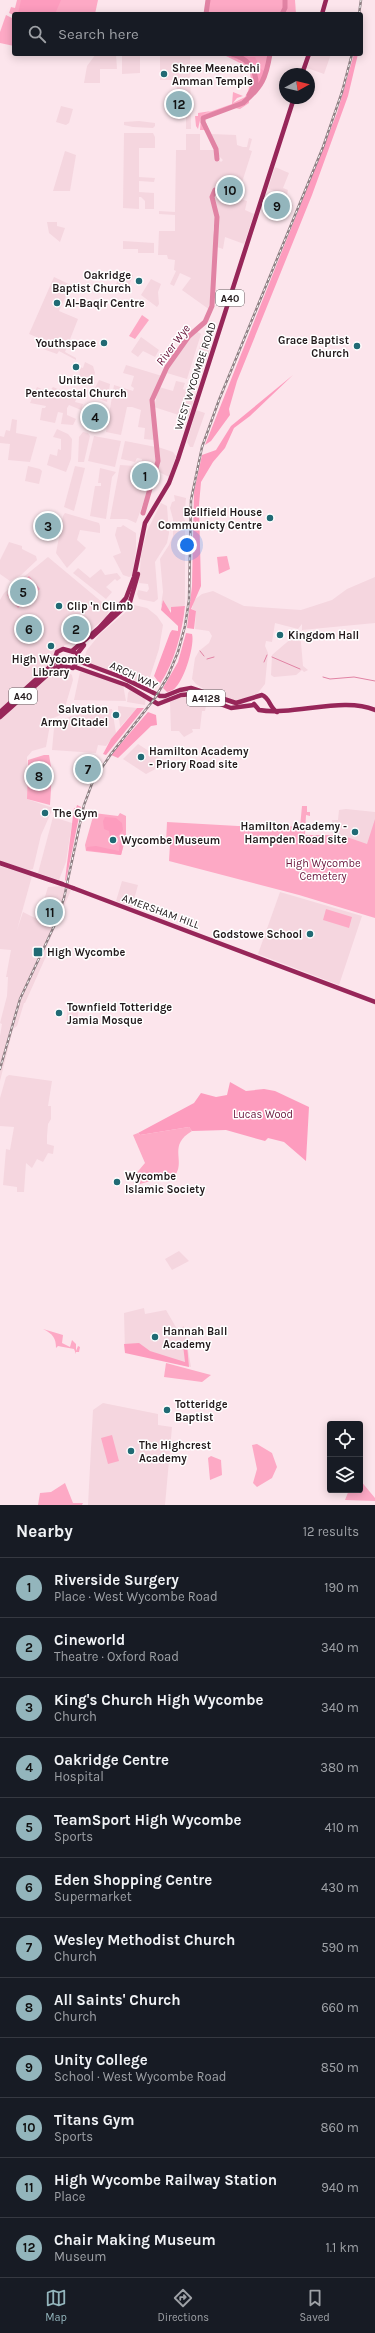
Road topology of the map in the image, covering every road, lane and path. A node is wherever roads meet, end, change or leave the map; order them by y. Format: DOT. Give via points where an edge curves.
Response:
graph roads {
  1 [pos="326,0"];
  2 [pos="323,12"];
  3 [pos="308,56"];
  4 [pos="304,68"];
  5 [pos="292,104"];
  6 [pos="129,599"];
  7 [pos="72,651"];
  8 [pos="77,654"];
  9 [pos="55,661"];
  10 [pos="78,661"];
  11 [pos="61,666"];
  12 [pos="74,667"];
  13 [pos="45,674"];
  14 [pos="256,697"];
  15 [pos="269,702"];
  16 [pos="254,705"];
  17 [pos="265,710"];
  18 [pos="375,710"];
  19 [pos="0,712"];
  20 [pos="277,712"];
  21 [pos="0,716"];
  22 [pos="0,863"];
  23 [pos="375,1002"];
  1 -- 2 [label="main road"];
  3 -- 4 [label="main road"];
  5 -- 6 [label="main road, WEST WYCOMBE ROAD / A40" via="178,459 169,483 144,528 137,577"];
  6 -- 7 [label="main road, A40"];
  6 -- 8 [label="main road"];
  7 -- 8 [label="main road"];
  7 -- 9 [label="main road, A40" via="59,651 54,658"];
  8 -- 10 [label="main road"];
  9 -- 11 [label="main road"];
  9 -- 13 [label="main road, A40"];
  10 -- 12 [label="main road"];
  10 -- 14 [label="main road, ARCH WAY / A4128" via="121,677 160,696 190,688 204,691 229,703 242,703"];
  11 -- 12 [label="main road"];
  11 -- 13 [label="main road, A40"];
  12 -- 16 [label="main road, ARCH WAY / A4128" via="126,685 158,704 181,695 193,694 231,708"];
  13 -- 19 [label="main road, A40"];
  13 -- 21 [label="main road, A40"];
  14 -- 15 [label="main road" via="264,696"];
  14 -- 16 [label="main road"];
  15 -- 17 [label="main road"];
  15 -- 20 [label="main road"];
  16 -- 17 [label="main road" via="259,710"];
  17 -- 20 [label="main road"];
  18 -- 20 [label="main road" via="364,706 347,705"];
  22 -- 23 [label="main road, AMERSHAM HILL, bridge" via="74,888"];
}
